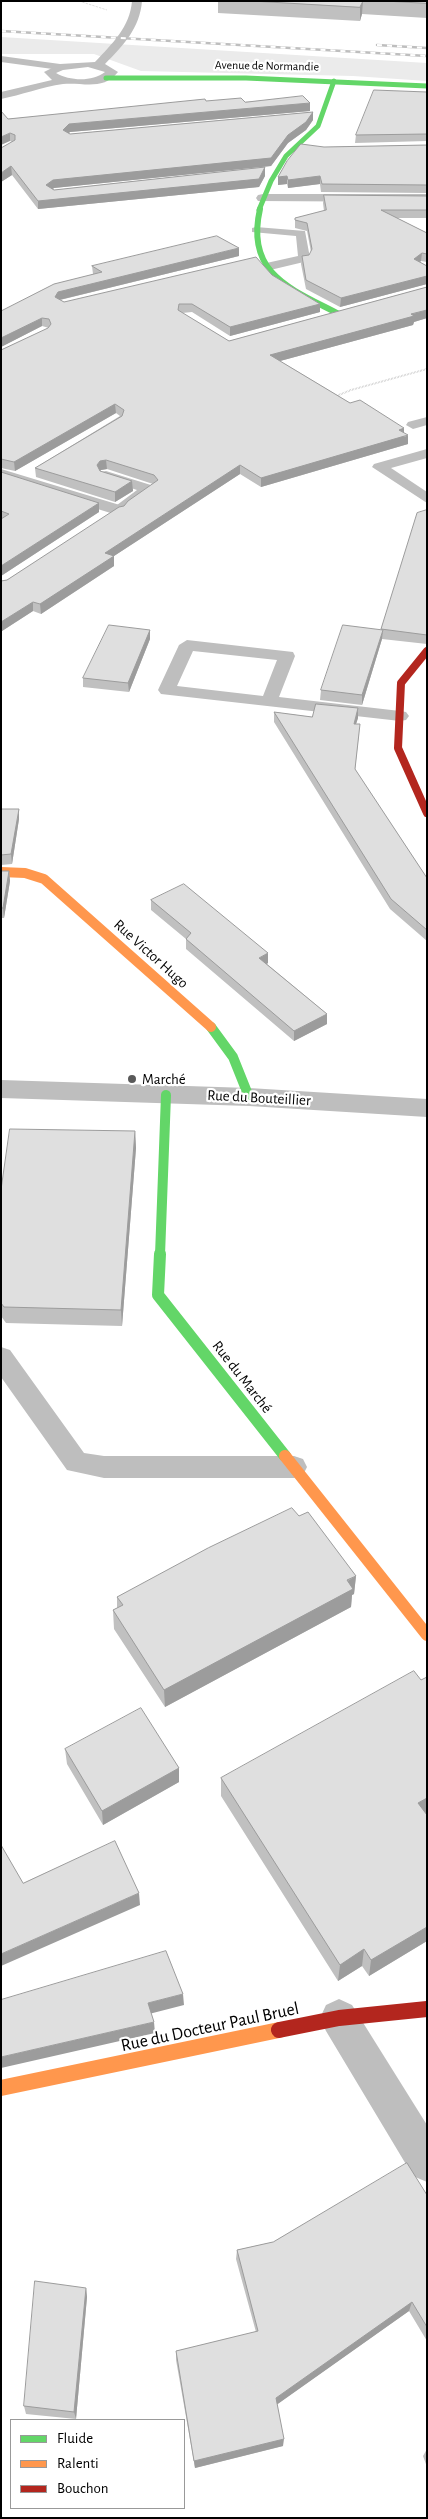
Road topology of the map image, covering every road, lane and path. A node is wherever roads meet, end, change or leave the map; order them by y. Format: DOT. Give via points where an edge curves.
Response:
graph roads {
  1 [pos="137,1"];
  2 [pos="1,59"];
  3 [pos="98,65"];
  4 [pos="60,67"];
  5 [pos="106,78"];
  6 [pos="62,81"];
  7 [pos="334,81"];
  8 [pos="427,86"];
  9 [pos="387,94"];
  10 [pos="427,95"];
  11 [pos="1,96"];
  12 [pos="296,145"];
  13 [pos="315,148"];
  14 [pos="263,198"];
  15 [pos="427,198"];
  16 [pos="256,230"];
  17 [pos="260,262"];
  18 [pos="356,309"];
  19 [pos="339,314"];
  20 [pos="320,318"];
  21 [pos="427,369"];
  22 [pos="333,398"];
  23 [pos="427,453"];
  24 [pos="33,469"];
  25 [pos="106,475"];
  26 [pos="9,477"];
  27 [pos="427,499"];
  28 [pos="117,510"];
  29 [pos="101,521"];
  30 [pos="427,652"];
  31 [pos="269,702"];
  32 [pos="400,716"];
  33 [pos="427,813"];
  34 [pos="1,872"];
  35 [pos="1,1089"];
  36 [pos="166,1095"];
  37 [pos="249,1097"];
  38 [pos="427,1108"];
  39 [pos="1,1356"];
  40 [pos="294,1467"];
  41 [pos="427,1635"];
  42 [pos="427,2009"];
  43 [pos="339,2018"];
  44 [pos="1,2088"];
  45 [pos="427,2162"];
  1 -- 3 [label="street" via="134,19"];
  2 -- 4 [label="lane"];
  3 -- 4 [label="street"];
  3 -- 5 [label="street" via="112,72"];
  4 -- 6 [label="street" via="50,72"];
  5 -- 6 [label="street" via="86,82"];
  5 -- 7 [label="street, Avenue de Normandie"];
  6 -- 11 [label="street"];
  7 -- 8 [label="street, Avenue de Normandie"];
  7 -- 12 [label="street" via="316,115 314,130"];
  9 -- 10 [label="street"];
  12 -- 13 [label="street"];
  12 -- 14 [label="street" via="272,170"];
  14 -- 15 [label="street"];
  14 -- 16 [label="street"];
  16 -- 17 [label="street" via="256,251"];
  16 -- 17 [label="lane" via="301,233 304,258"];
  17 -- 19 [label="street" via="288,284"];
  18 -- 19 [label="street"];
  19 -- 20 [label="street"];
  21 -- 22 [label="path"];
  23 -- 27 [label="lane" via="379,468"];
  24 -- 26 [label="street"];
  25 -- 28 [label="lane" via="149,489"];
  26 -- 28 [label="street"];
  28 -- 29 [label="lane"];
  30 -- 32 [label="street" via="402,683"];
  31 -- 31 [label="lane" via="195,693 167,690 187,645 287,656"];
  31 -- 32 [label="lane"];
  32 -- 33 [label="street" via="398,748"];
  34 -- 37 [label="street, Rue Victor Hugo" via="26,873 44,879 213,1029 233,1057"];
  35 -- 36 [label="street, Rue du Bouteillier"];
  36 -- 37 [label="street, Rue du Bouteillier"];
  36 -- 40 [label="street, Rue du Marché" via="158,1296"];
  37 -- 38 [label="street, Rue du Bouteillier"];
  39 -- 40 [label="lane" via="76,1462 104,1467"];
  40 -- 41 [label="street, Rue du Marché"];
  42 -- 43 [label="street, Rue du Docteur Paul Bruel"];
  43 -- 44 [label="street, Rue du Docteur Paul Bruel"];
  43 -- 45 [label="street"];
}
